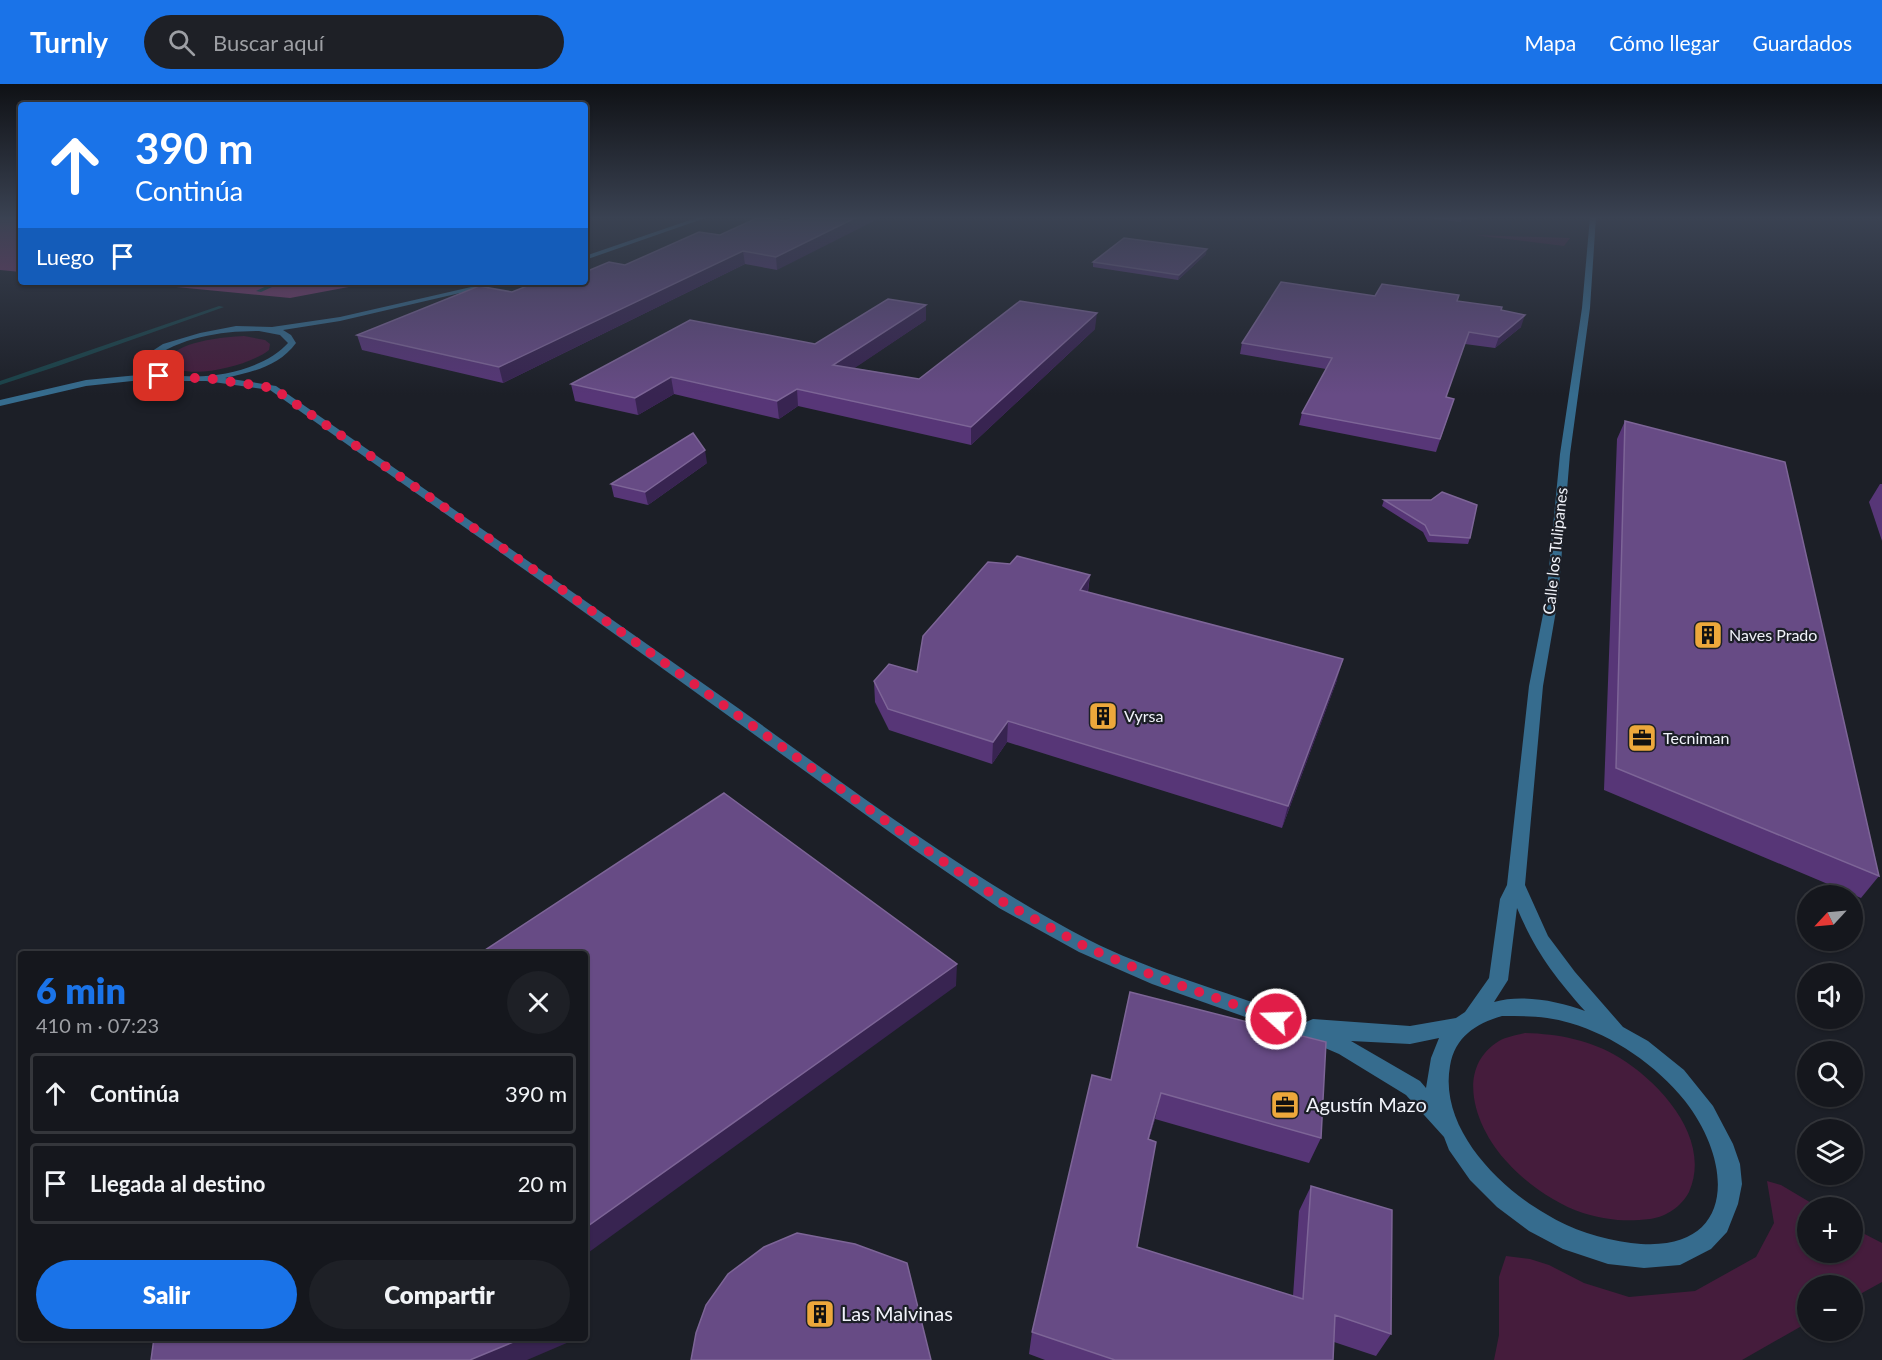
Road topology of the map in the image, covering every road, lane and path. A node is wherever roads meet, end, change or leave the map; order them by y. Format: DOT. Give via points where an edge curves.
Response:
graph roads {
  1 [pos="1588,277"];
  2 [pos="490,285"];
  3 [pos="340,320"];
  4 [pos="268,330"];
  5 [pos="301,339"];
  6 [pos="138,363"];
  7 [pos="270,375"];
  8 [pos="159,376"];
  9 [pos="206,378"];
  10 [pos="87,383"];
  11 [pos="0,403"];
  12 [pos="1516,885"];
  13 [pos="1467,1022"];
  14 [pos="1295,1026"];
  15 [pos="1616,1033"];
  16 [pos="1449,1129"];
  1 -- 12 [label="street, Calle los Tulipanes" via="1551,599 1536,686"];
  2 -- 3 [label="street"];
  3 -- 4 [label="street"];
  3 -- 5 [label="street"];
  4 -- 5 [label="street"];
  4 -- 6 [label="street" via="191,337"];
  5 -- 7 [label="street"];
  6 -- 8 [label="street"];
  6 -- 10 [label="street"];
  7 -- 9 [label="street"];
  7 -- 9 [label="street"];
  7 -- 14 [label="street" via="557,586 1005,903 1095,951"];
  8 -- 9 [label="street"];
  8 -- 10 [label="street"];
  10 -- 11 [label="street"];
  12 -- 13 [label="street, Calle los Tulipanes" via="1509,899 1498,980"];
  12 -- 15 [label="street, Calle los Tulipanes" via="1540,940"];
  13 -- 14 [label="street" via="1410,1035"];
  13 -- 15 [label="street" via="1502,1008 1537,1008 1577,1016"];
  13 -- 16 [label="street, Calle los Tulipanes" via="1442,1052 1437,1088"];
  14 -- 16 [label="street" via="1346,1048 1413,1088"];
  15 -- 16 [label="street" via="1651,1054 1682,1081 1707,1112 1727,1155 1731,1197 1715,1231 1682,1252 1634,1257 1579,1244 1526,1216 1481,1177"];
}
